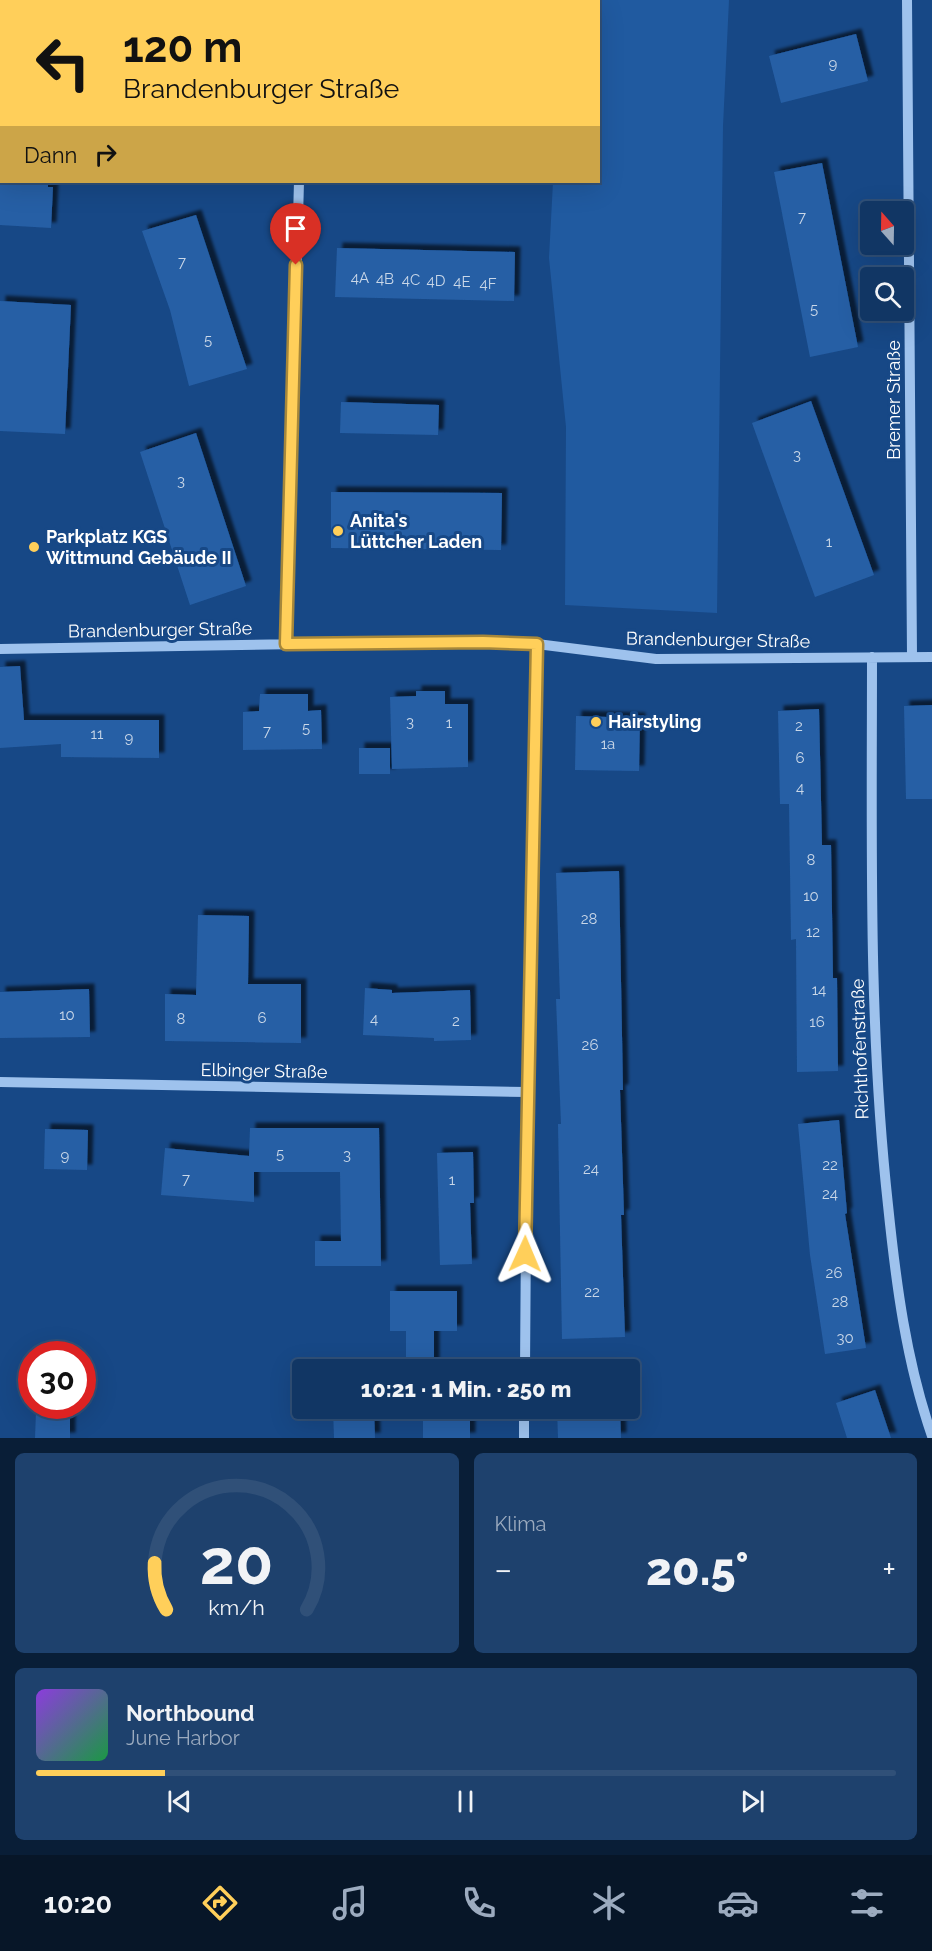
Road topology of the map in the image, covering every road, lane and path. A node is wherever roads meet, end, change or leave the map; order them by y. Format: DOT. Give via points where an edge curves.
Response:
graph roads {
  1 [pos="907,0"];
  2 [pos="299,183"];
  3 [pos="286,644"];
  4 [pos="537,644"];
  5 [pos="0,649"];
  6 [pos="912,656"];
  7 [pos="872,657"];
  8 [pos="932,657"];
  9 [pos="0,1082"];
  10 [pos="527,1092"];
  11 [pos="525,1359"];
  12 [pos="524,1419"];
  13 [pos="932,1436"];
  14 [pos="524,1438"];
  1 -- 6 [label="street, Bremer Straße"];
  2 -- 3 [label="street"];
  3 -- 4 [label="street, Brandenburger Straße"];
  3 -- 5 [label="street, Brandenburger Straße"];
  4 -- 7 [label="street, Brandenburger Straße" via="656,659"];
  4 -- 10 [label="street"];
  6 -- 7 [label="street, Brandenburger Straße"];
  6 -- 8 [label="street, Brandenburger Straße"];
  7 -- 13 [label="street, Richthofenstraße" via="879,1122 905,1336"];
  9 -- 10 [label="street, Elbinger Straße"];
  10 -- 11 [label="street"];
  12 -- 14 [label="street"];
}
